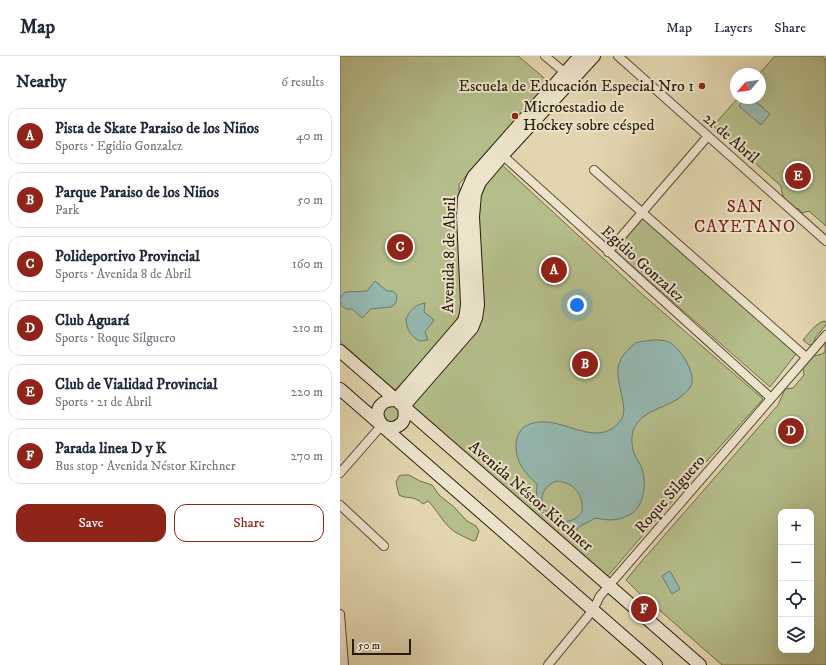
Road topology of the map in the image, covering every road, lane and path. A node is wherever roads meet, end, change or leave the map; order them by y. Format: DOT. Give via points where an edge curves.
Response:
graph roads {
  1 [pos="545,56"];
  2 [pos="580,56"];
  3 [pos="594,56"];
  4 [pos="618,56"];
  5 [pos="569,76"];
  6 [pos="708,136"];
  7 [pos="499,153"];
  8 [pos="594,170"];
  9 [pos="642,212"];
  10 [pos="826,241"];
  11 [pos="608,252"];
  12 [pos="826,335"];
  13 [pos="340,352"];
  14 [pos="806,357"];
  15 [pos="340,389"];
  16 [pos="771,398"];
  17 [pos="400,403"];
  18 [pos="382,425"];
  19 [pos="340,473"];
  20 [pos="340,505"];
  21 [pos="384,546"];
  22 [pos="609,585"];
  23 [pos="593,610"];
  24 [pos="340,614"];
  25 [pos="344,665"];
  26 [pos="548,665"];
  27 [pos="656,665"];
  28 [pos="700,665"];
  1 -- 5 [label="street"];
  2 -- 5 [label="main road, Avenida 8 de Abril"];
  3 -- 5 [label="main road, Avenida 8 de Abril"];
  4 -- 6 [label="street, 21 de Abril"];
  5 -- 7 [label="main road, Avenida 8 de Abril"];
  6 -- 9 [label="street"];
  6 -- 10 [label="street, 21 de Abril"];
  7 -- 11 [label="street, Egidio Gonzalez"];
  7 -- 17 [label="main road, Avenida 8 de Abril" via="475,194 473,216 478,305 476,318 472,328 460,342"];
  8 -- 9 [label="street"];
  9 -- 11 [label="street"];
  9 -- 14 [label="street"];
  11 -- 16 [label="street, Egidio Gonzalez"];
  12 -- 14 [label="street, Roque Silguero"];
  13 -- 17 [label="main road, Avenida Néstor Kirchner"];
  14 -- 16 [label="street, Roque Silguero"];
  15 -- 18 [label="main road"];
  16 -- 22 [label="street, Roque Silguero"];
  17 -- 18 [label="main road" via="404,419 402,424 395,428"];
  17 -- 18 [label="main road" via="389,399 379,406 378,419"];
  17 -- 22 [label="main road, Avenida Néstor Kirchner"];
  18 -- 19 [label="street"];
  18 -- 23 [label="main road"];
  20 -- 21 [label="street"];
  22 -- 23 [label="street, Roque Silguero"];
  22 -- 28 [label="main road, Avenida Néstor Kirchner"];
  23 -- 26 [label="street, Roque Silguero"];
  23 -- 27 [label="main road"];
  24 -- 25 [label="street"];
}
